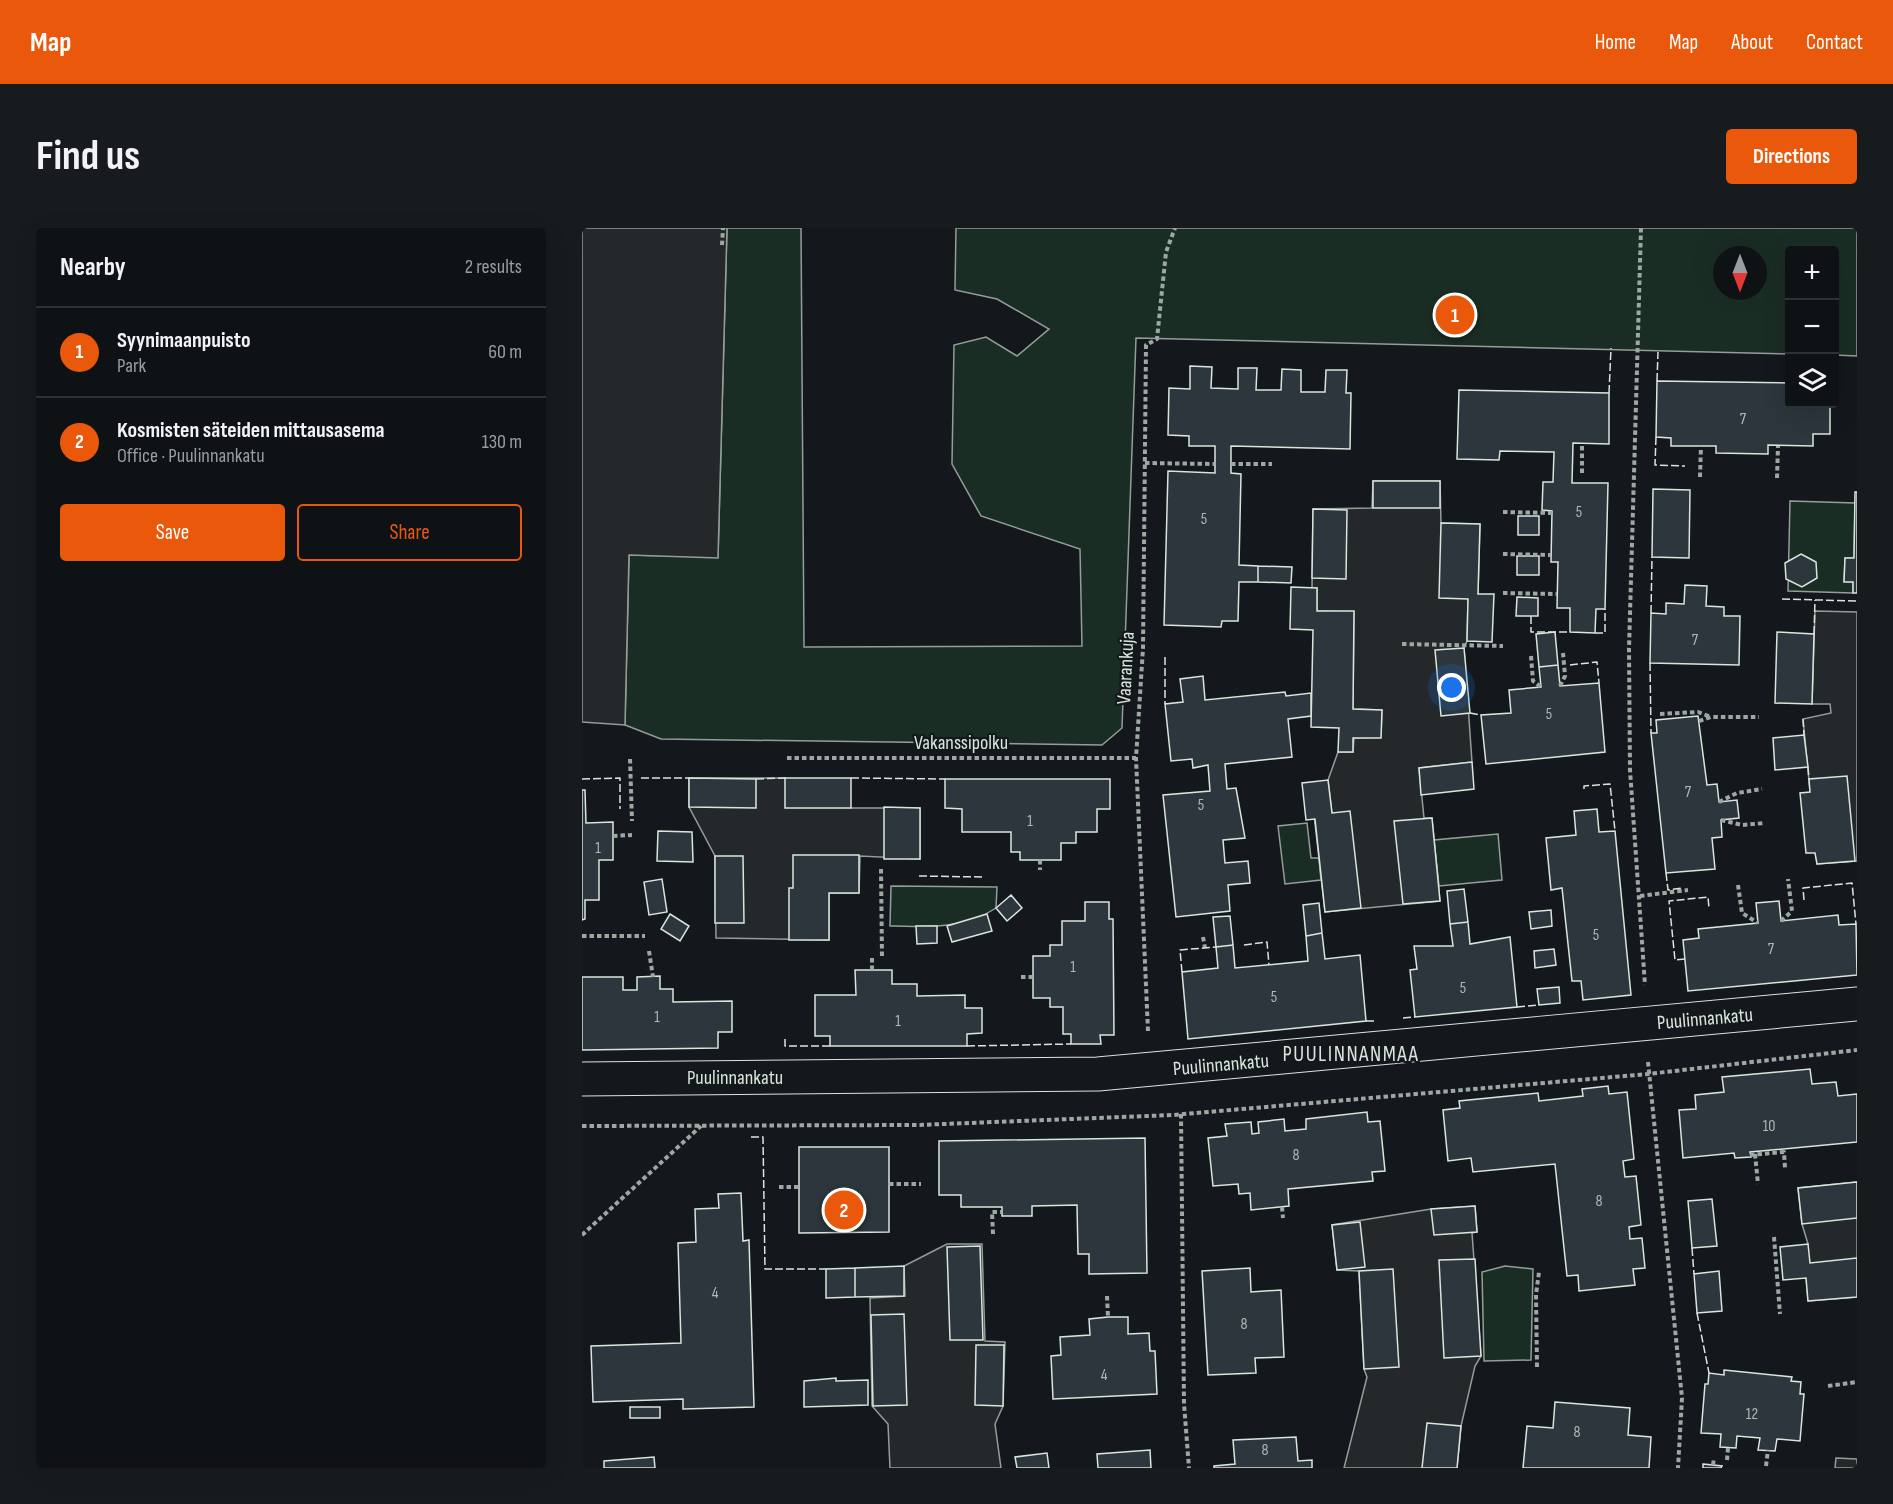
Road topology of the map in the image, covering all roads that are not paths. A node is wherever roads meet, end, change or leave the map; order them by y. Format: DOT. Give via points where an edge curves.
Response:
graph roads {
  1 [pos="1857,1004"];
  2 [pos="582,1079"];
  1 -- 2 [label="street, Puulinnankatu" via="1156,1071"];
}
